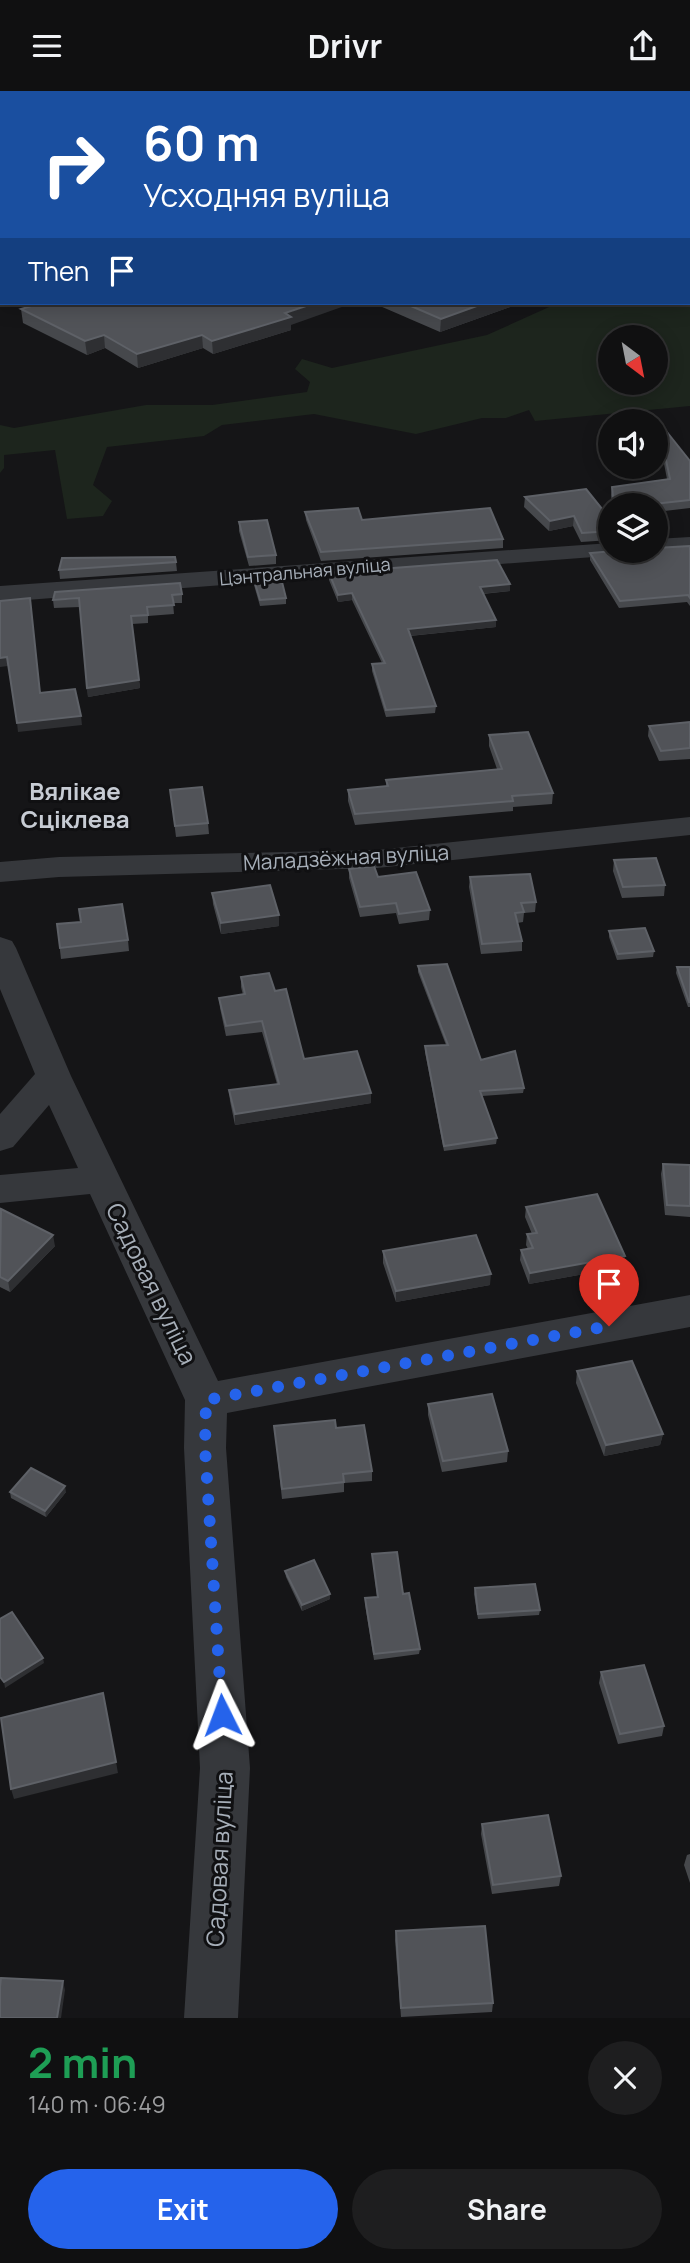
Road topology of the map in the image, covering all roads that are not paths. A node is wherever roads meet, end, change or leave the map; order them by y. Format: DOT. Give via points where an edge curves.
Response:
graph roads {
  1 [pos="690,544"];
  2 [pos="668,545"];
  3 [pos="598,551"];
  4 [pos="0,594"];
  5 [pos="690,826"];
  6 [pos="0,872"];
  7 [pos="0,947"];
  8 [pos="53,1076"];
  9 [pos="0,1138"];
  10 [pos="101,1179"];
  11 [pos="0,1189"];
  12 [pos="690,1311"];
  13 [pos="206,1400"];
  14 [pos="211,2018"];
  1 -- 2 [label="street"];
  3 -- 4 [label="street, Цэнтральная вуліца"];
  5 -- 6 [label="street, Маладзёжная вуліца" via="377,859"];
  7 -- 8 [label="street, Садовая вуліца"];
  8 -- 9 [label="street"];
  8 -- 10 [label="street, Садовая вуліца"];
  10 -- 11 [label="street"];
  10 -- 13 [label="street, Садовая вуліца"];
  12 -- 13 [label="street"];
  13 -- 14 [label="street, Садовая вуліца" via="225,1768"];
}
